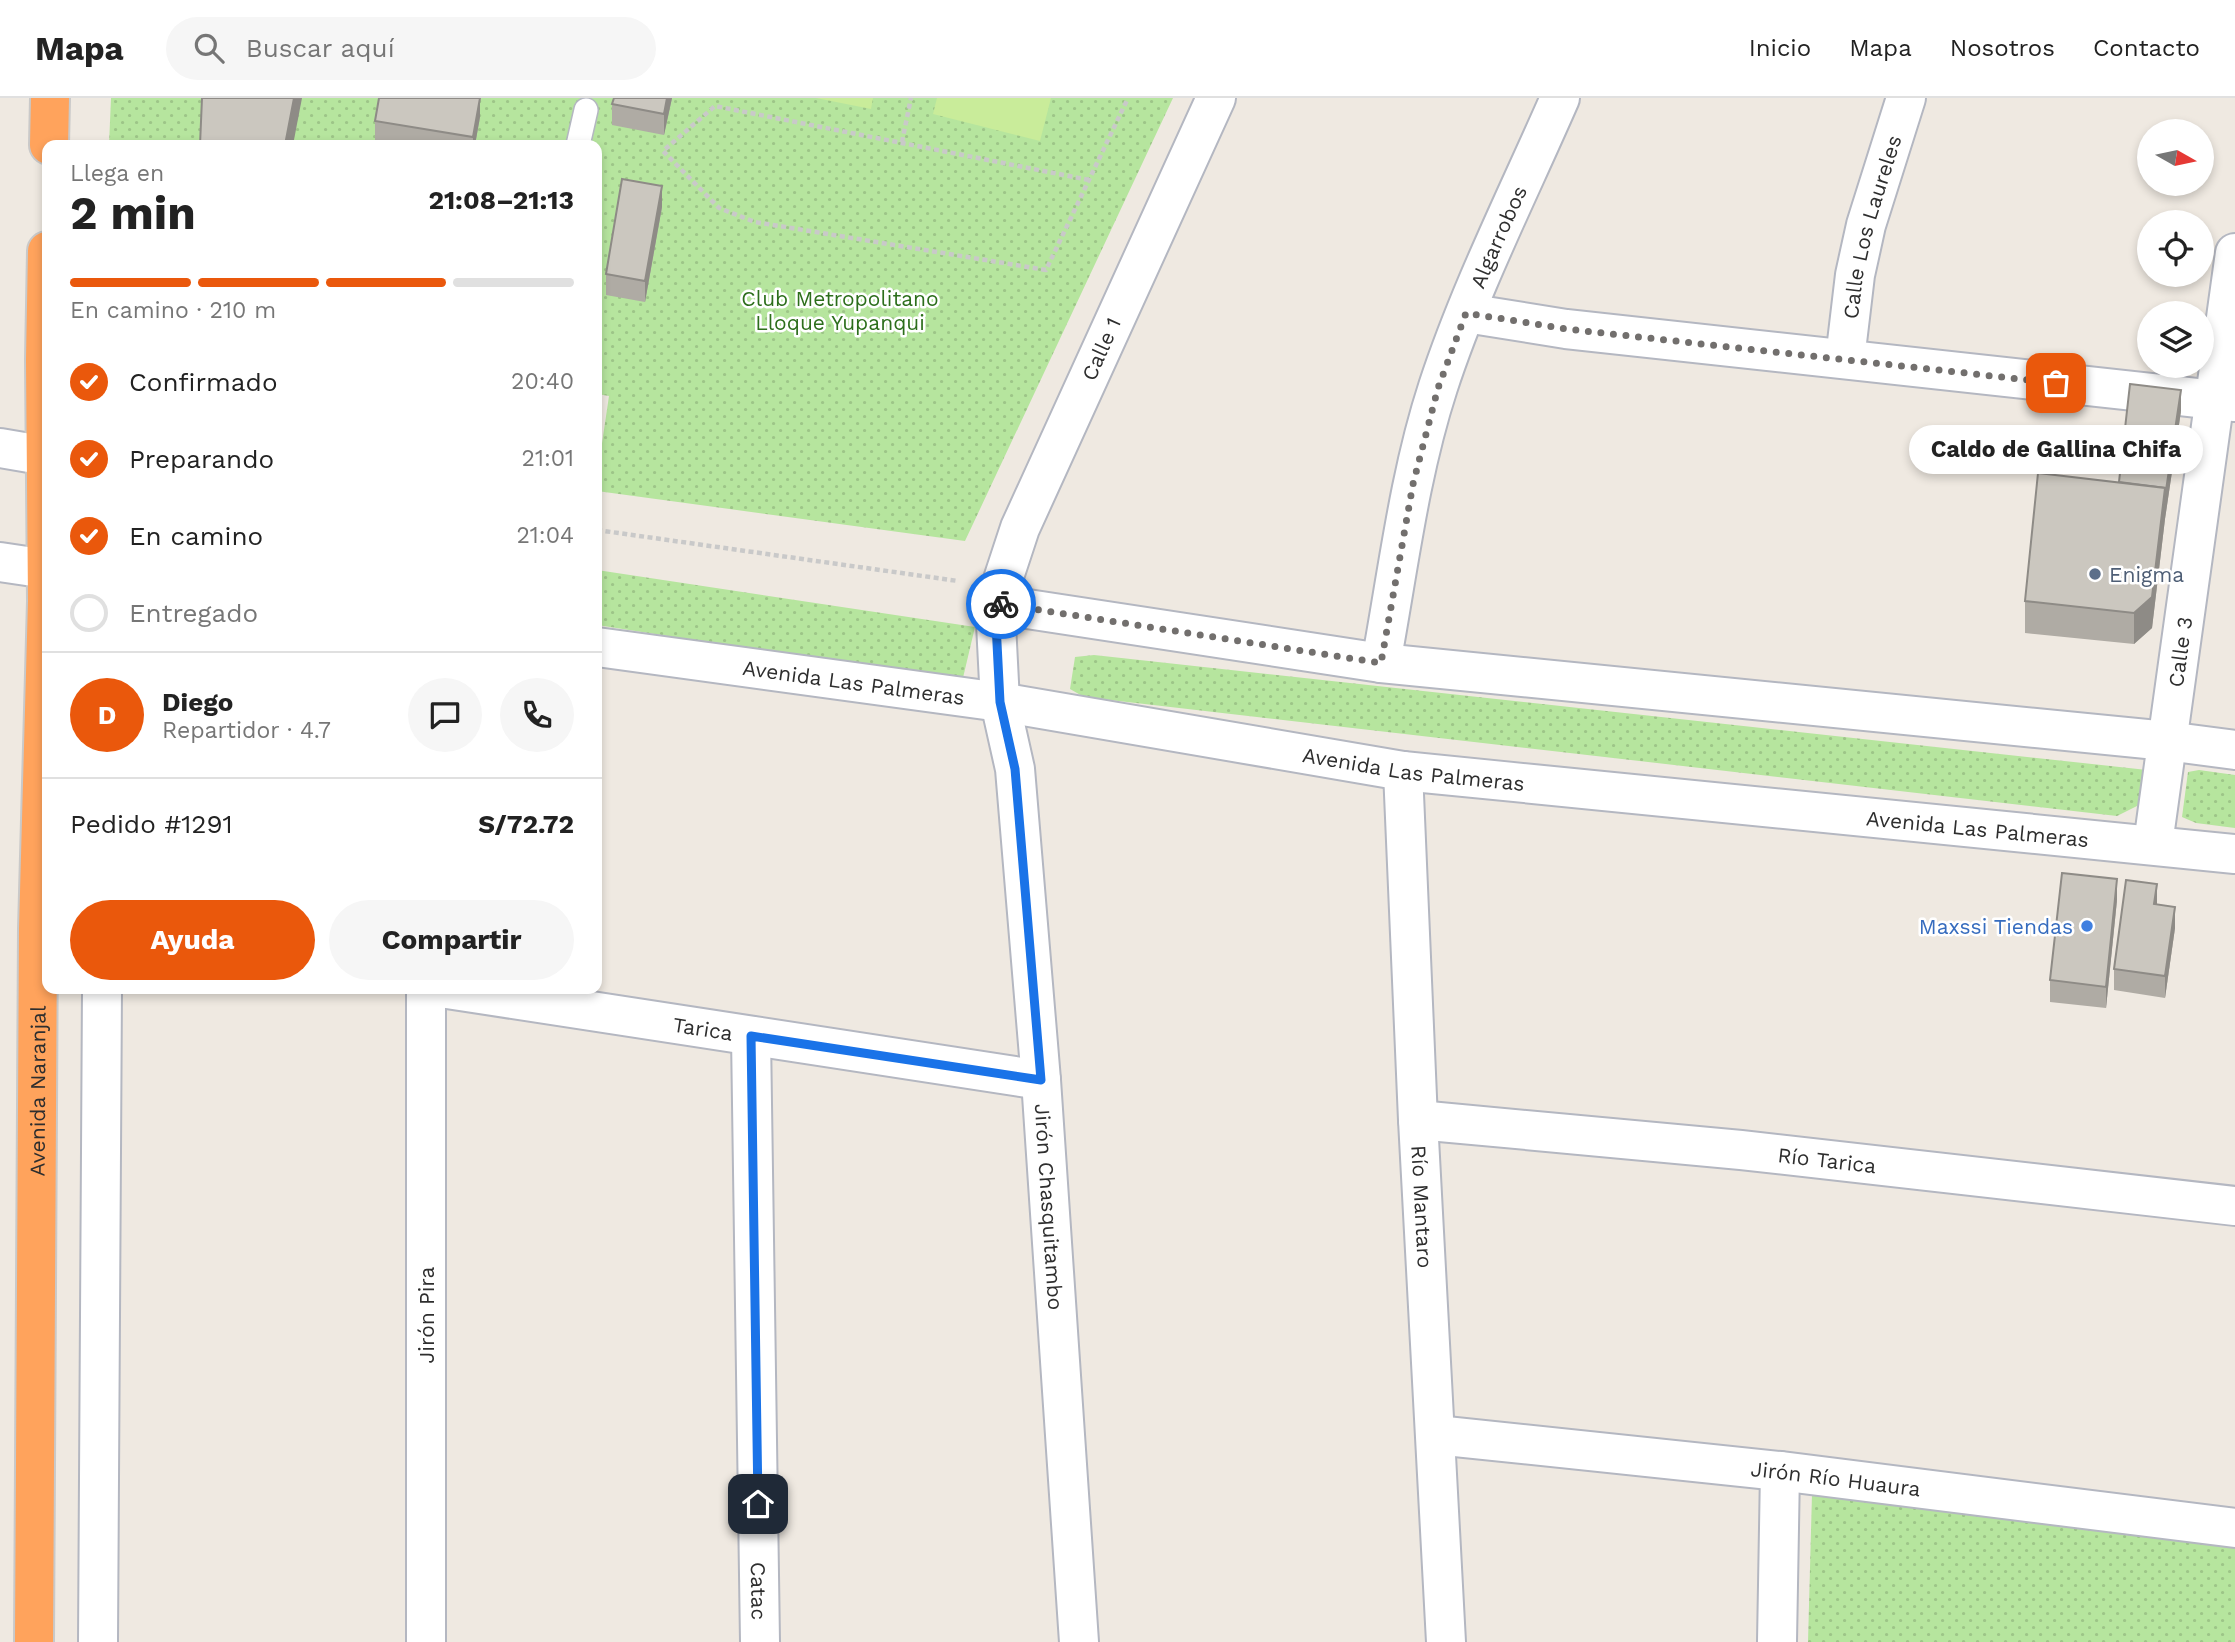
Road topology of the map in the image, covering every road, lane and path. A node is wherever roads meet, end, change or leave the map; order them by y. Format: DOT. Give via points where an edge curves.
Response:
graph roads {
  1 [pos="50,98"];
  2 [pos="911,98"];
  3 [pos="1128,98"];
  4 [pos="1216,98"];
  5 [pos="1560,98"];
  6 [pos="1906,98"];
  7 [pos="586,110"];
  8 [pos="49,140"];
  9 [pos="579,140"];
  10 [pos="902,142"];
  11 [pos="1089,180"];
  12 [pos="2235,253"];
  13 [pos="1466,313"];
  14 [pos="1845,359"];
  15 [pos="2225,401"];
  16 [pos="0,448"];
  17 [pos="42,455"];
  18 [pos="602,531"];
  19 [pos="0,562"];
  20 [pos="42,568"];
  21 [pos="958,581"];
  22 [pos="995,604"];
  23 [pos="602,648"];
  24 [pos="1381,663"];
  25 [pos="1000,702"];
  26 [pos="2167,741"];
  27 [pos="2235,750"];
  28 [pos="1403,771"];
  29 [pos="42,777"];
  30 [pos="2153,844"];
  31 [pos="2235,854"];
  32 [pos="102,994"];
  33 [pos="426,994"];
  34 [pos="479,994"];
  35 [pos="751,1036"];
  36 [pos="1041,1080"];
  37 [pos="1418,1120"];
  38 [pos="2235,1206"];
  39 [pos="1436,1435"];
  40 [pos="1780,1471"];
  41 [pos="2235,1528"];
  42 [pos="34,1642"];
  43 [pos="98,1642"];
  44 [pos="426,1642"];
  45 [pos="760,1642"];
  46 [pos="1079,1642"];
  47 [pos="1447,1642"];
  48 [pos="1777,1642"];
  1 -- 8 [label="highway"];
  2 -- 10 [label="path"];
  3 -- 11 [label="path"];
  4 -- 22 [label="street, Calle 1" via="1020,528"];
  5 -- 13 [label="street, Algarrobos"];
  6 -- 14 [label="street, Calle Los Laureles" via="1866,225"];
  7 -- 9 [label="lane"];
  10 -- 11 [label="path"];
  10 -- 11 [label="path" via="715,106 663,151 719,208 755,222 1046,270"];
  12 -- 15 [label="street, Calle 3"];
  13 -- 14 [label="street" via="1566,329"];
  13 -- 24 [label="street, Algarrobos" via="1438,388 1413,484"];
  14 -- 15 [label="street"];
  15 -- 26 [label="street, Calle 3"];
  16 -- 17 [label="street"];
  18 -- 21 [label="path"];
  19 -- 20 [label="street"];
  22 -- 24 [label="street"];
  22 -- 25 [label="street, Jirón Chasquitambo"];
  23 -- 25 [label="street, Avenida Las Palmeras"];
  24 -- 26 [label="street"];
  25 -- 28 [label="street, Avenida Las Palmeras"];
  25 -- 36 [label="street, Jirón Chasquitambo" via="1015,769"];
  26 -- 27 [label="street"];
  26 -- 30 [label="street, Calle 3"];
  28 -- 30 [label="street, Avenida Las Palmeras"];
  28 -- 37 [label="street, Río Mantaro"];
  29 -- 42 [label="highway, Avenida Naranjal"];
  30 -- 31 [label="street, Avenida Las Palmeras"];
  32 -- 43 [label="street"];
  33 -- 44 [label="street, Jirón Pira"];
  34 -- 35 [label="street, Tarica"];
  35 -- 36 [label="street, Tarica"];
  35 -- 45 [label="street, Catac"];
  36 -- 46 [label="street, Jirón Chasquitambo"];
  37 -- 38 [label="street, Río Tarica" via="1741,1150"];
  37 -- 39 [label="street, Río Mantaro"];
  39 -- 40 [label="street, Jirón Río Huaura"];
  39 -- 47 [label="street, Río Mantaro"];
  40 -- 41 [label="street, Jirón Río Huaura"];
  40 -- 48 [label="street"];
}
